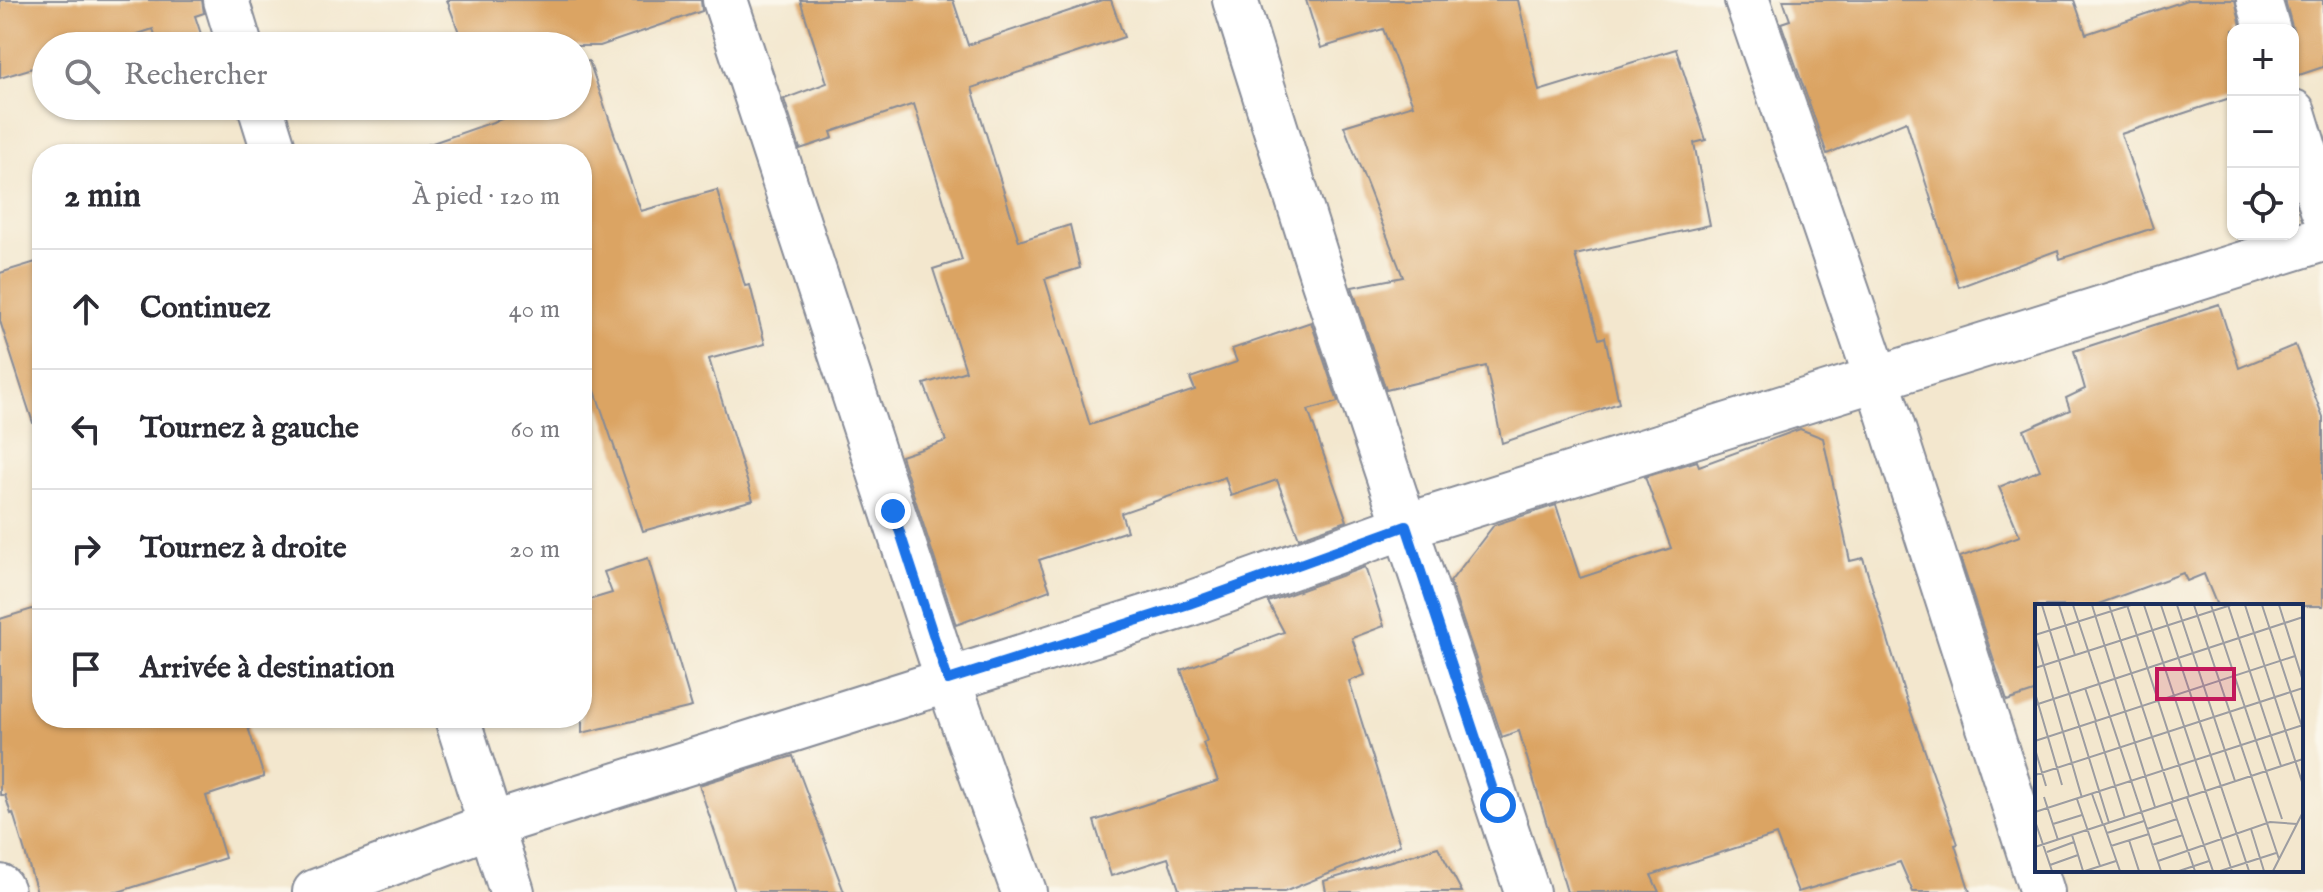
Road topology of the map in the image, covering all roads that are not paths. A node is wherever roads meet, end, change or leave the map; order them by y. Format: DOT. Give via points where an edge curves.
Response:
graph roads {
  1 [pos="226,0"];
  2 [pos="725,0"];
  3 [pos="1235,0"];
  4 [pos="1747,0"];
  5 [pos="2259,0"];
  6 [pos="2266,24"];
  7 [pos="236,32"];
  8 [pos="264,120"];
  9 [pos="2299,132"];
  10 [pos="272,144"];
  11 [pos="2323,210"];
  12 [pos="2323,239"];
  13 [pos="1877,379"];
  14 [pos="1406,526"];
  15 [pos="948,680"];
  16 [pos="460,728"];
  17 [pos="491,825"];
  18 [pos="2035,870"];
  19 [pos="2036,872"];
  20 [pos="315,892"];
  21 [pos="512,892"];
  22 [pos="1024,892"];
  23 [pos="1527,892"];
  24 [pos="2042,892"];
  1 -- 7 [label="street"];
  2 -- 15 [label="street"];
  3 -- 14 [label="street"];
  4 -- 13 [label="street"];
  5 -- 6 [label="street"];
  8 -- 10 [label="street"];
  9 -- 11 [label="street"];
  12 -- 13 [label="street"];
  13 -- 14 [label="street"];
  13 -- 18 [label="street"];
  14 -- 15 [label="street" via="1189,604"];
  14 -- 23 [label="street"];
  15 -- 17 [label="street"];
  15 -- 22 [label="street"];
  16 -- 17 [label="street"];
  17 -- 20 [label="street"];
  17 -- 21 [label="street"];
  19 -- 24 [label="street"];
}
